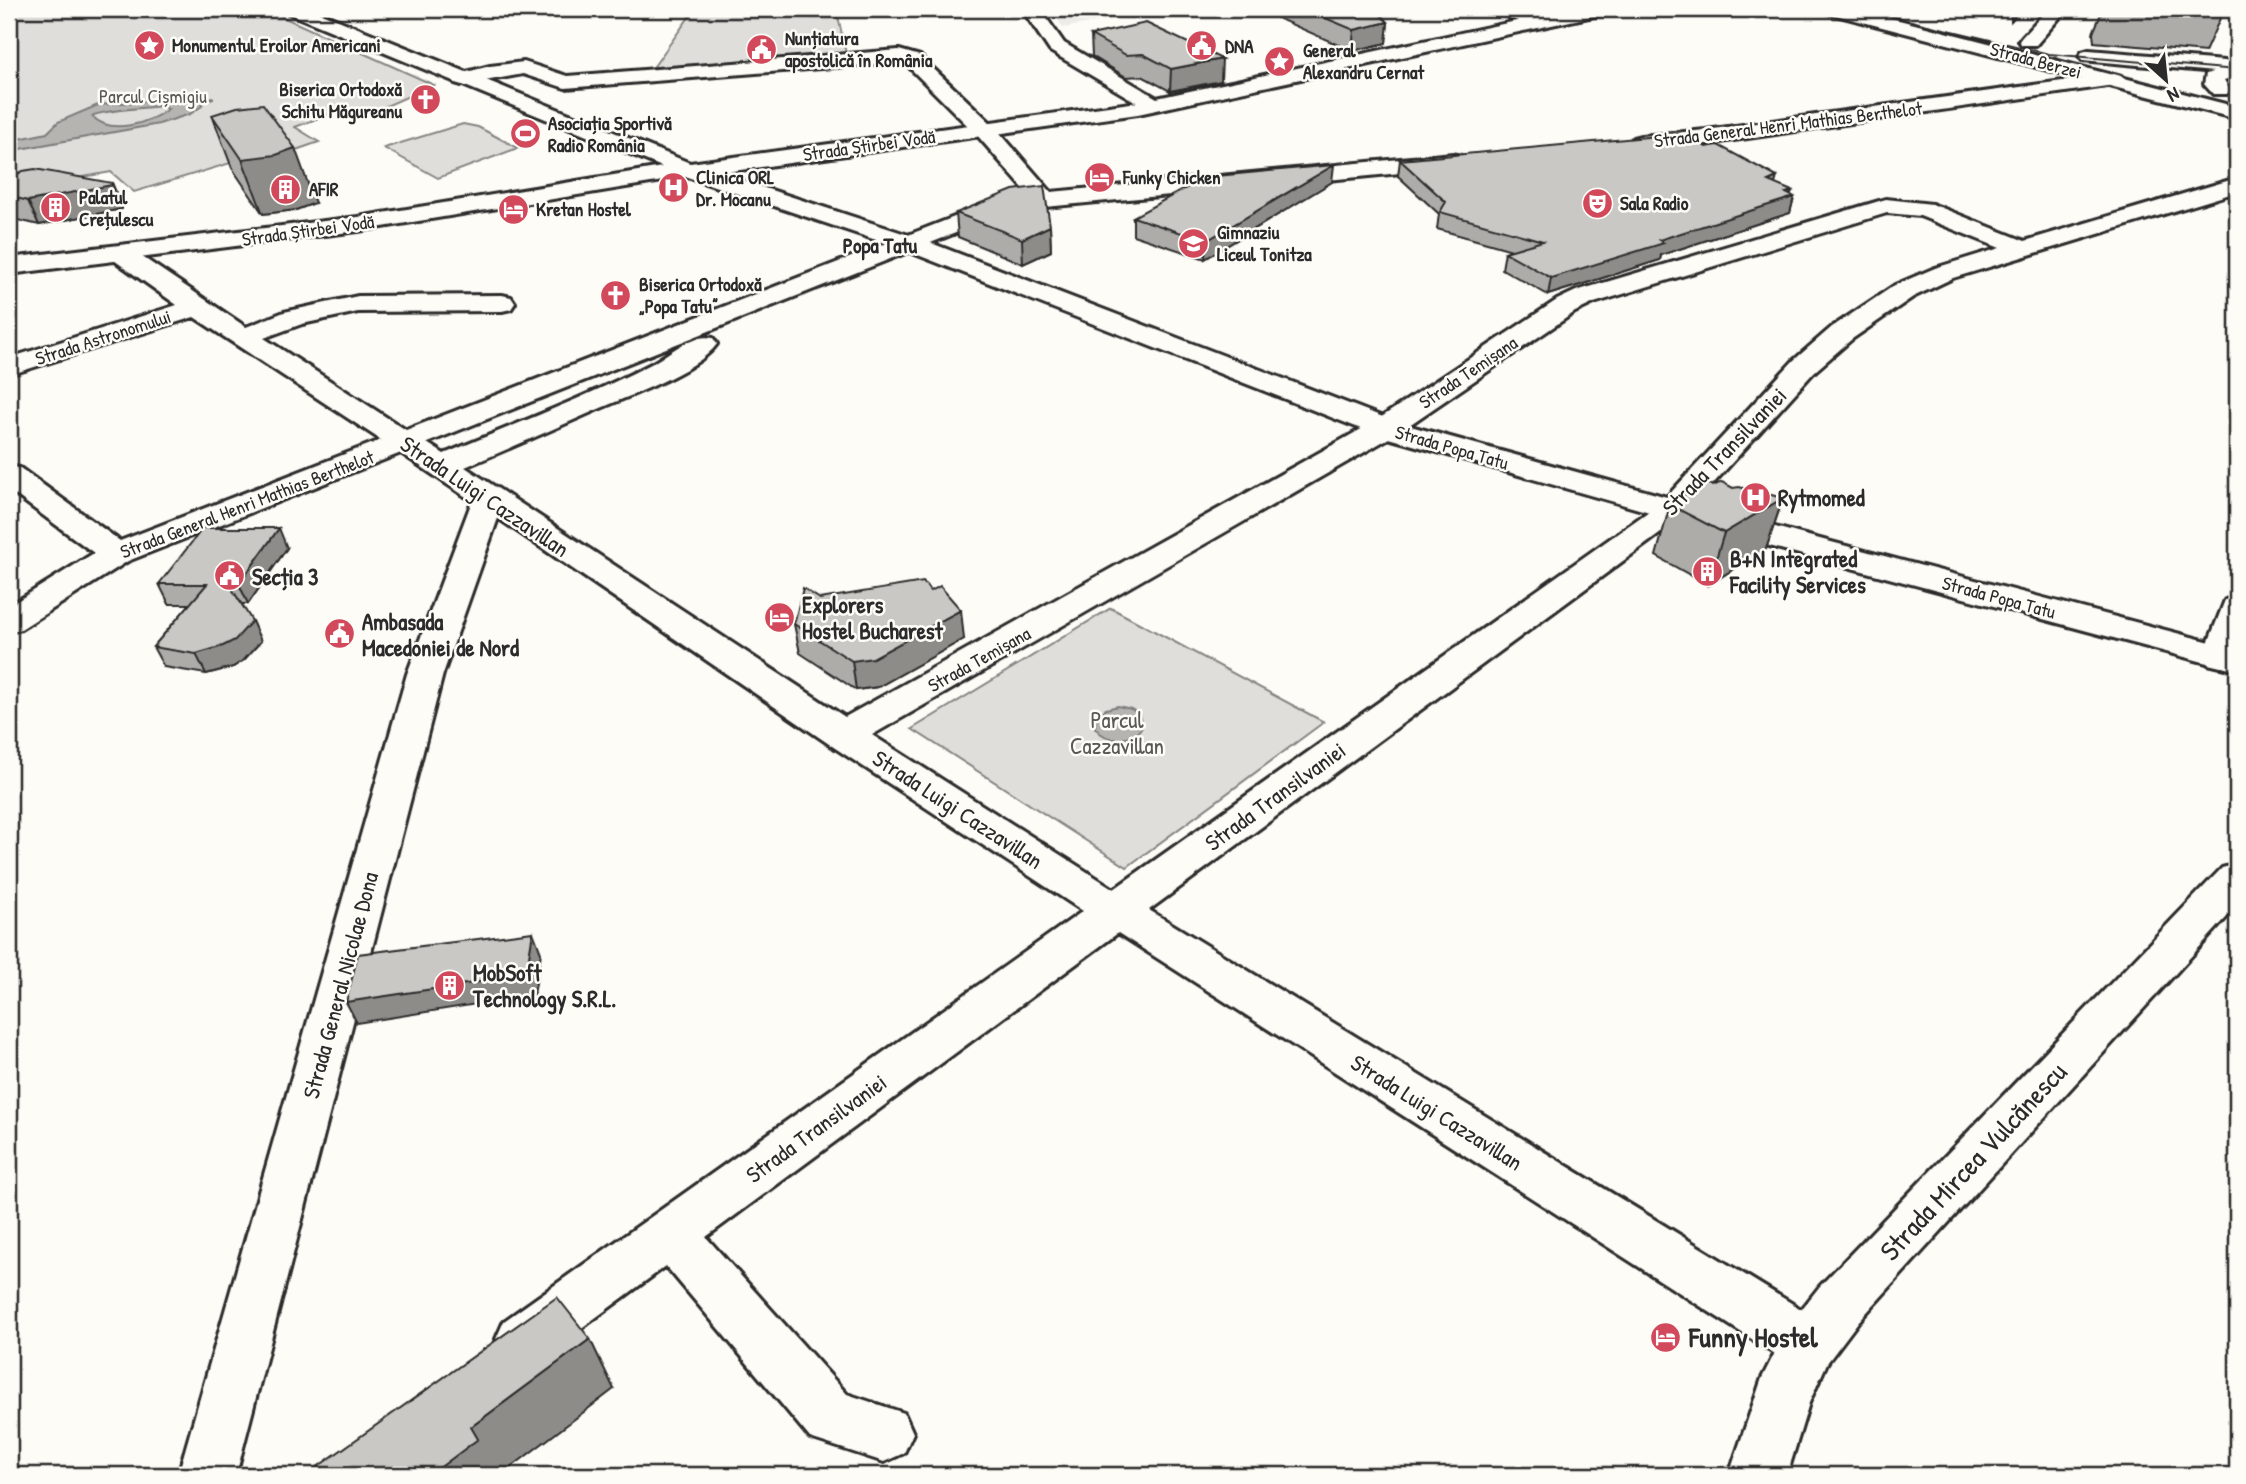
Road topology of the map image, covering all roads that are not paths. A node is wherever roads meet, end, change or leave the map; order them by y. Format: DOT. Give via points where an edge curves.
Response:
graph roads {
  1 [pos="295,9"];
  2 [pos="1031,9"];
  3 [pos="1506,9"];
  4 [pos="1598,9"];
  5 [pos="1835,9"];
  6 [pos="1899,9"];
  7 [pos="2058,9"];
  8 [pos="1535,22"];
  9 [pos="2029,41"];
  10 [pos="2089,56"];
  11 [pos="2237,69"];
  12 [pos="462,79"];
  13 [pos="2114,80"];
  14 [pos="565,82"];
  15 [pos="2229,92"];
  16 [pos="1155,105"];
  17 [pos="531,107"];
  18 [pos="2237,113"];
  19 [pos="985,130"];
  20 [pos="1623,145"];
  21 [pos="1472,159"];
  22 [pos="688,170"];
  23 [pos="2237,185"];
  24 [pos="1045,200"];
  25 [pos="909,243"];
  26 [pos="2021,248"];
  27 [pos="120,253"];
  28 [pos="9,266"];
  29 [pos="502,303"];
  30 [pos="197,307"];
  31 [pos="729,315"];
  32 [pos="243,337"];
  33 [pos="9,367"];
  34 [pos="1385,428"];
  35 [pos="405,442"];
  36 [pos="442,466"];
  37 [pos="9,474"];
  38 [pos="489,499"];
  39 [pos="1674,509"];
  40 [pos="116,554"];
  41 [pos="2237,607"];
  42 [pos="9,621"];
  43 [pos="2229,658"];
  44 [pos="843,735"];
  45 [pos="2237,879"];
  46 [pos="1116,911"];
  47 [pos="670,1233"];
  48 [pos="1808,1344"];
  49 [pos="492,1362"];
  50 [pos="884,1433"];
  51 [pos="207,1475"];
  52 [pos="1758,1475"];
  1 -- 12 [label="street, Strada Popa Tatu"];
  2 -- 16 [label="street" via="1057,47"];
  3 -- 8 [label="street"];
  4 -- 8 [label="street, Strada Știrbei Vodă"];
  5 -- 13 [label="street, Strada Berzei"];
  6 -- 9 [label="street, Strada Berzei"];
  7 -- 9 [label="street"];
  8 -- 16 [label="street, Strada Știrbei Vodă"];
  9 -- 10 [label="street, Strada Berzei"];
  10 -- 11 [label="street"];
  10 -- 15 [label="street, Strada Berzei"];
  11 -- 15 [label="street" via="2213,78 2214,84"];
  12 -- 14 [label="street" via="524,68"];
  12 -- 17 [label="street, Strada Popa Tatu"];
  13 -- 18 [label="street, Strada Berzei"];
  13 -- 20 [label="street, Strada General Henri Mathias Berthelot"];
  14 -- 17 [label="street" via="552,96"];
  14 -- 19 [label="street" via="899,56 913,60"];
  16 -- 19 [label="street, Strada Știrbei Vodă"];
  17 -- 22 [label="street, Strada Popa Tatu"];
  19 -- 22 [label="street, Strada Știrbei Vodă"];
  19 -- 24 [label="street"];
  21 -- 24 [label="street, Strada General Henri Mathias Berthelot"];
  22 -- 25 [label="street, Strada Popa Tatu"];
  22 -- 27 [label="street, Strada Știrbei Vodă" via="358,224"];
  23 -- 26 [label="street, Strada Transilvaniei"];
  24 -- 25 [label="street, Strada General Henri Mathias Berthelot" via="1001,207"];
  25 -- 31 [label="street, Strada General Henri Mathias Berthelot"];
  25 -- 34 [label="street, Strada Popa Tatu"];
  26 -- 34 [label="street, Strada Temișana" via="1924,209 1878,208 1585,297"];
  26 -- 39 [label="street, Strada Transilvaniei" via="1904,291 1842,332 1804,366"];
  27 -- 28 [label="street, Strada Știrbei Vodă"];
  27 -- 30 [label="street, Strada Luigi Cazzavillan"];
  29 -- 32 [label="street" via="358,304 294,318"];
  30 -- 32 [label="street, Strada Luigi Cazzavillan"];
  30 -- 33 [label="street, Strada Astronomului"];
  31 -- 35 [label="street, Strada General Henri Mathias Berthelot"];
  31 -- 36 [label="street, Strada General Henri Mathias Berthelot" via="720,330 684,358"];
  32 -- 35 [label="street, Strada Luigi Cazzavillan"];
  34 -- 39 [label="street, Strada Popa Tatu"];
  34 -- 44 [label="street, Strada Temișana"];
  35 -- 36 [label="street, Strada Luigi Cazzavillan"];
  35 -- 40 [label="street, Strada General Henri Mathias Berthelot"];
  36 -- 38 [label="street, Strada Luigi Cazzavillan"];
  37 -- 40 [label="street"];
  38 -- 44 [label="street, Strada Luigi Cazzavillan"];
  38 -- 51 [label="street, Strada General Nicolae Dona" via="425,674"];
  39 -- 43 [label="street, Strada Popa Tatu"];
  39 -- 46 [label="street, Strada Transilvaniei"];
  40 -- 42 [label="street, Strada General Henri Mathias Berthelot"];
  41 -- 43 [label="street"];
  44 -- 46 [label="street, Strada Luigi Cazzavillan"];
  45 -- 48 [label="street, Strada Mircea Vulcănescu" via="1839,1304"];
  46 -- 47 [label="street, Strada Transilvaniei"];
  46 -- 48 [label="street, Strada Luigi Cazzavillan"];
  47 -- 49 [label="street, Strada Transilvaniei"];
  47 -- 50 [label="street" via="830,1418"];
  48 -- 52 [label="street, Strada Mircea Vulcănescu" via="1782,1398"];
}
